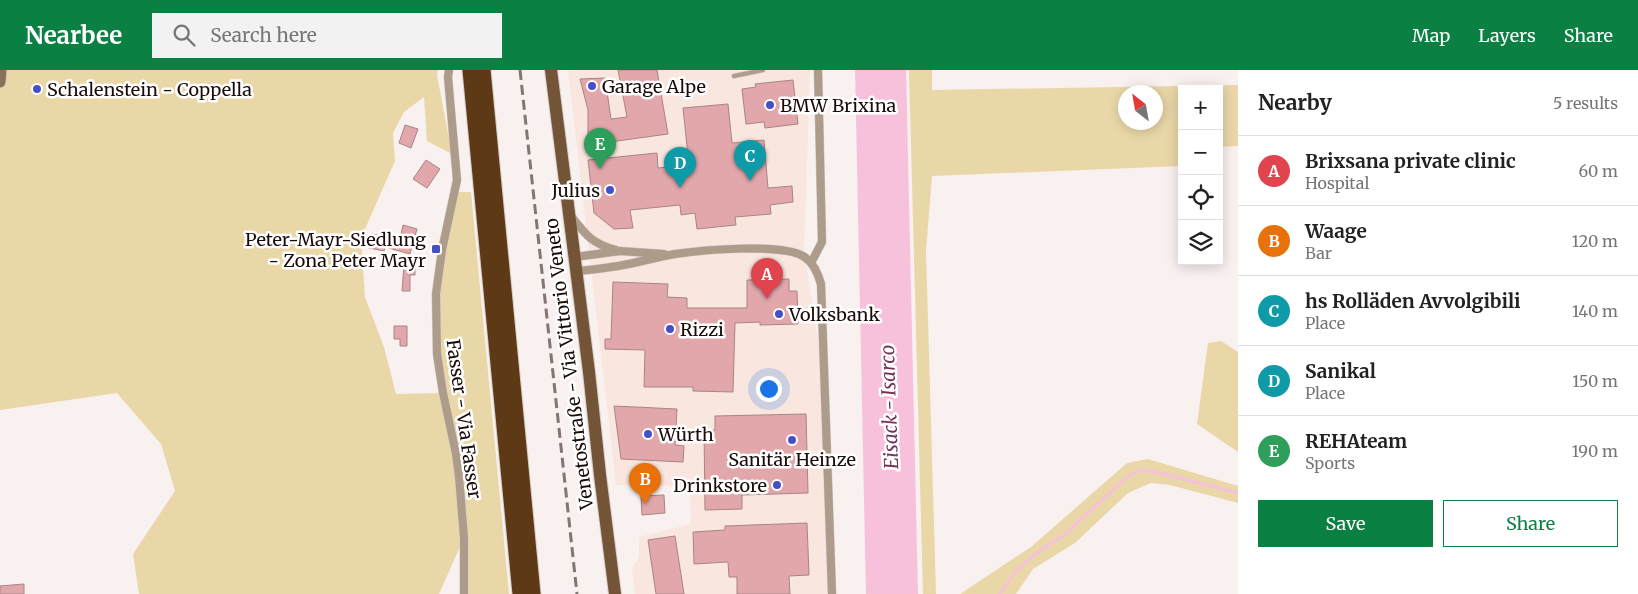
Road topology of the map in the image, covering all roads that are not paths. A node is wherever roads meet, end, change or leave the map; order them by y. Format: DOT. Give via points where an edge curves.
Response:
graph roads {
  1 [pos="1,70"];
  2 [pos="449,70"];
  3 [pos="470,70"];
  4 [pos="483,70"];
  5 [pos="551,70"];
  6 [pos="763,70"];
  7 [pos="818,70"];
  8 [pos="734,76"];
  9 [pos="0,82"];
  10 [pos="570,215"];
  11 [pos="620,251"];
  12 [pos="674,254"];
  13 [pos="575,257"];
  14 [pos="811,263"];
  15 [pos="577,271"];
  16 [pos="464,594"];
  17 [pos="520,594"];
  18 [pos="533,594"];
  19 [pos="615,594"];
  20 [pos="832,594"];
  1 -- 9 [label="street"];
  2 -- 16 [label="street, Fasser - Via Fasser" via="457,180 436,294 437,354 459,477"];
  3 -- 17 [label="highway"];
  4 -- 18 [label="highway"];
  5 -- 10 [label="main road, Venetostraße - Via Vittorio Veneto"];
  6 -- 8 [label="lane"];
  7 -- 14 [label="street" via="822,242"];
  10 -- 11 [label="street" via="591,240 602,247"];
  10 -- 13 [label="main road, Venetostraße - Via Vittorio Veneto"];
  11 -- 12 [label="street"];
  11 -- 13 [label="street"];
  12 -- 14 [label="street" via="780,249 796,253"];
  12 -- 15 [label="street"];
  13 -- 15 [label="main road, Venetostraße - Via Vittorio Veneto"];
  14 -- 20 [label="street" via="821,284"];
  15 -- 19 [label="main road, Venetostraße - Via Vittorio Veneto"];
}
